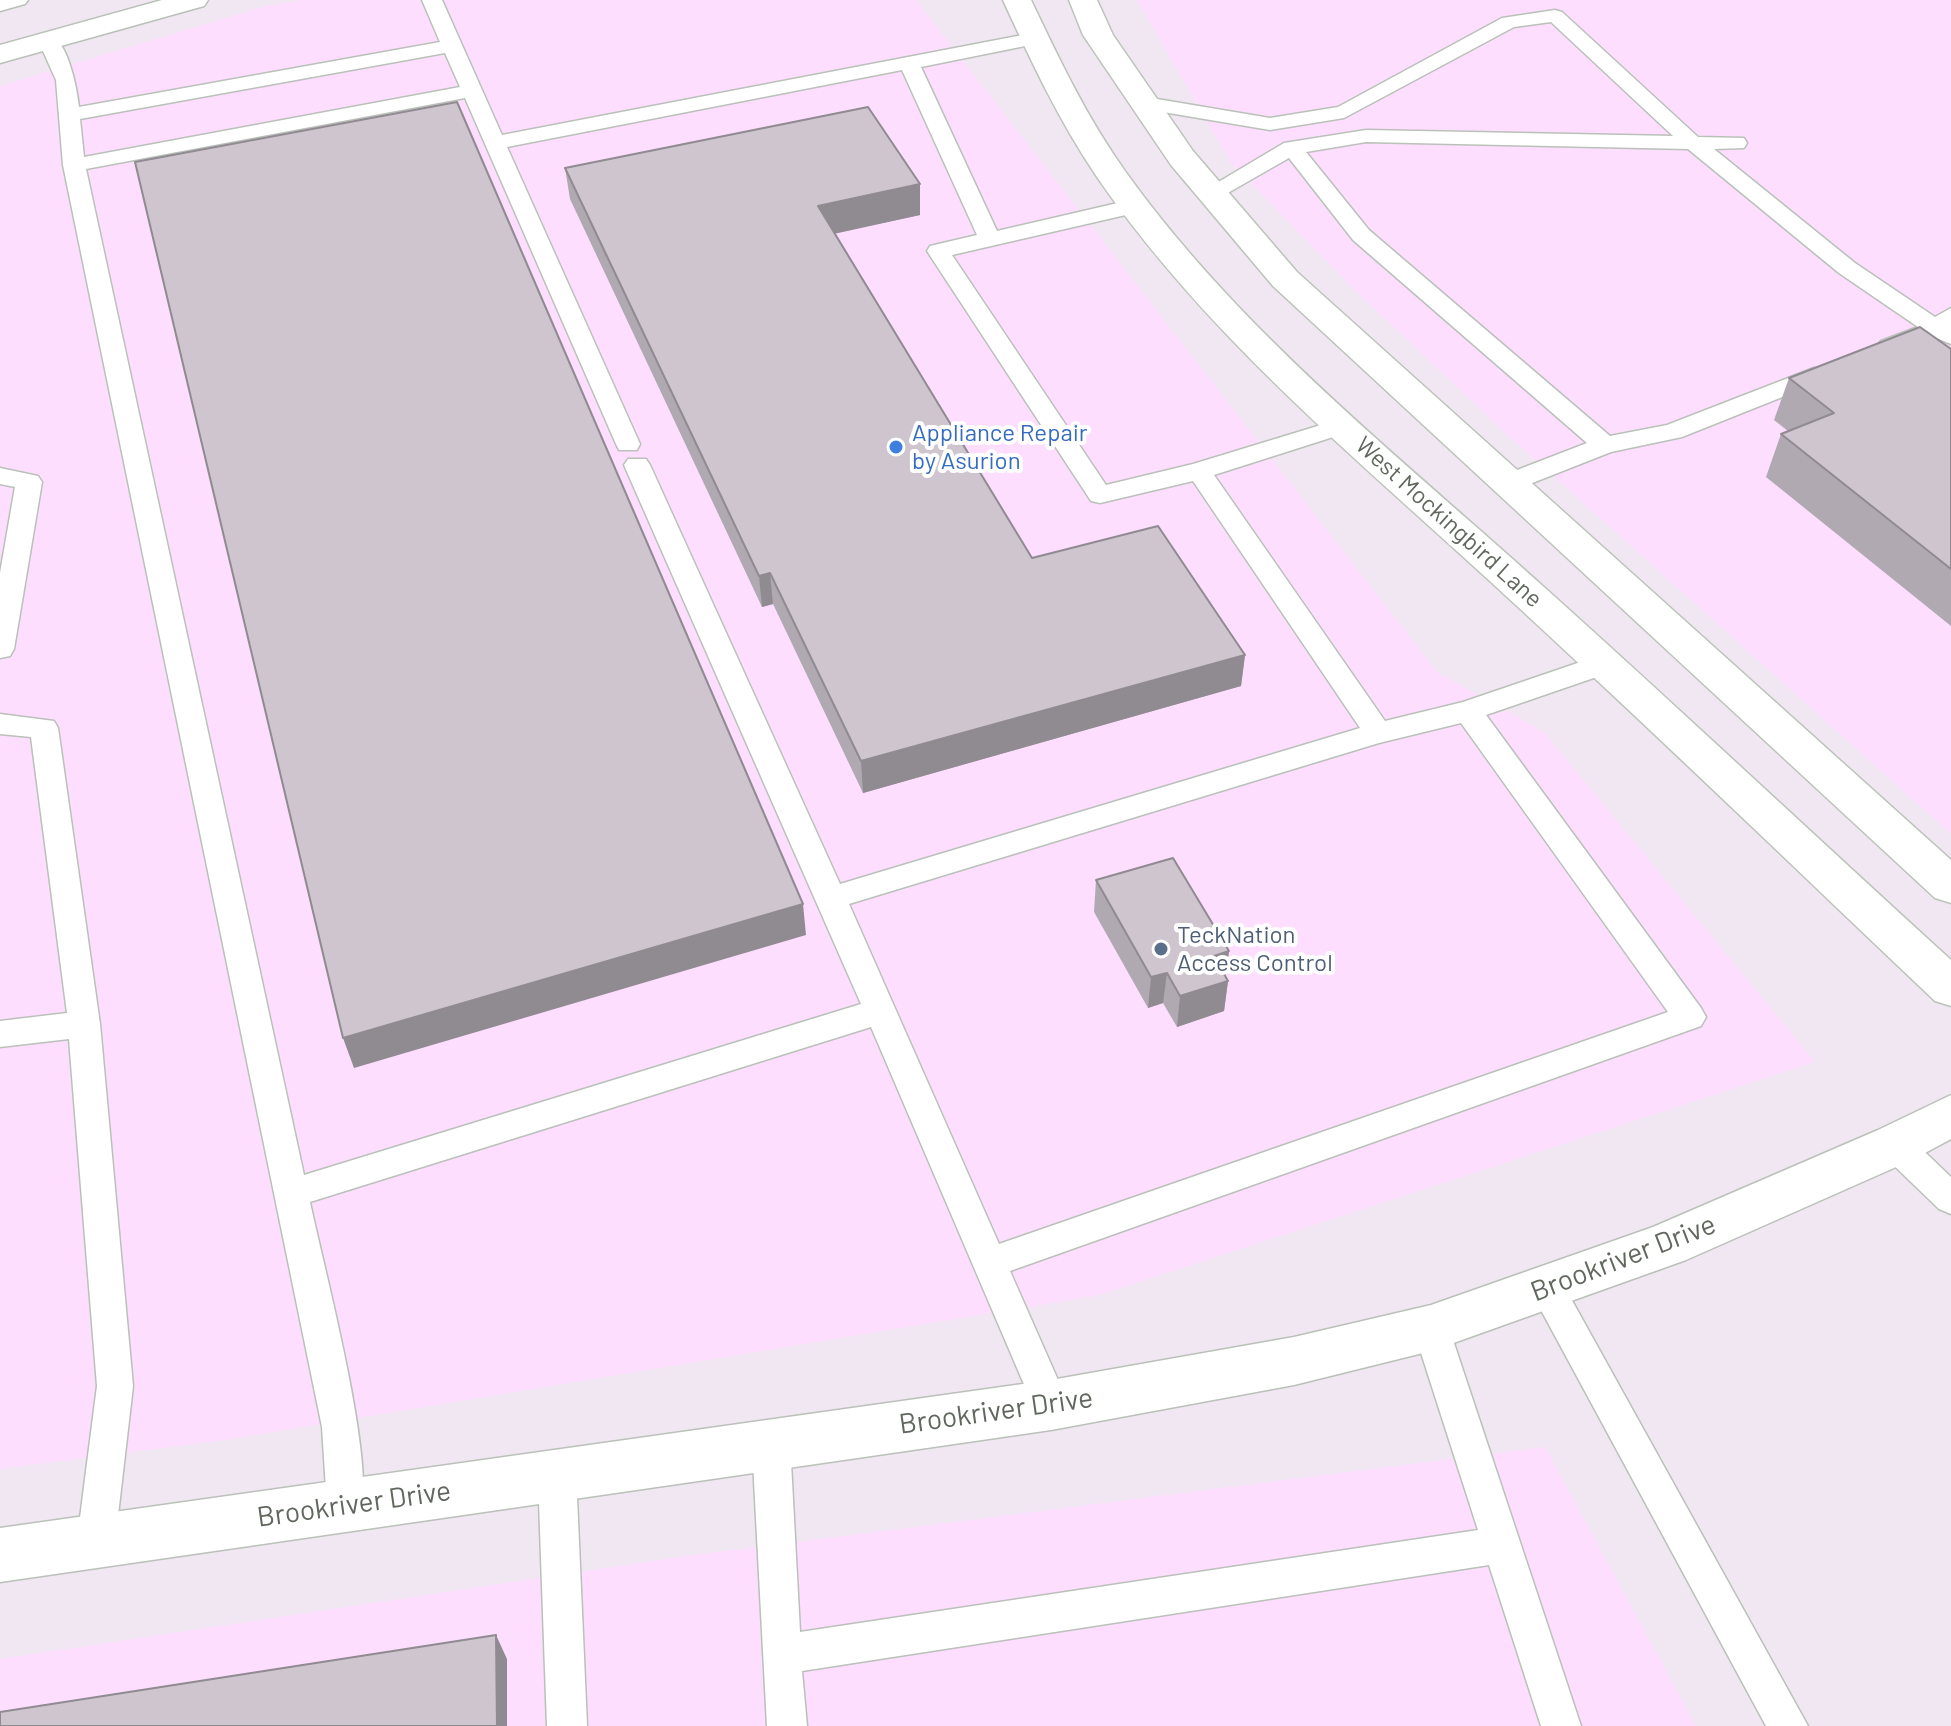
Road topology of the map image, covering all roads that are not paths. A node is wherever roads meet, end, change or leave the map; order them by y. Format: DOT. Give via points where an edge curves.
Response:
graph roads {
  1 [pos="18,0"];
  2 [pos="194,0"];
  3 [pos="432,0"];
  4 [pos="1017,0"];
  5 [pos="1083,0"];
  6 [pos="0,5"];
  7 [pos="1555,8"];
  8 [pos="1033,39"];
  9 [pos="48,40"];
  10 [pos="451,46"];
  11 [pos="0,54"];
  12 [pos="909,63"];
  13 [pos="470,91"];
  14 [pos="1145,103"];
  15 [pos="69,115"];
  16 [pos="493,143"];
  17 [pos="1693,143"];
  18 [pos="1736,143"];
  19 [pos="1292,148"];
  20 [pos="74,165"];
  21 [pos="1211,193"];
  22 [pos="1135,206"];
  23 [pos="990,239"];
  24 [pos="1946,327"];
  25 [pos="1343,426"];
  26 [pos="1605,445"];
  27 [pos="1199,471"];
  28 [pos="0,476"];
  29 [pos="1508,483"];
  30 [pos="0,649"];
  31 [pos="1604,664"];
  32 [pos="1468,711"];
  33 [pos="0,724"];
  34 [pos="1378,733"];
  35 [pos="1951,886"];
  36 [pos="831,898"];
  37 [pos="1951,988"];
  38 [pos="880,1011"];
  39 [pos="84,1024"];
  40 [pos="0,1034"];
  41 [pos="1951,1115"];
  42 [pos="1895,1145"];
  43 [pos="291,1193"];
  44 [pos="1951,1199"];
  45 [pos="989,1263"];
  46 [pos="1547,1288"];
  47 [pos="1431,1328"];
  48 [pos="1051,1405"];
  49 [pos="771,1443"];
  50 [pos="557,1474"];
  51 [pos="346,1505"];
  52 [pos="96,1541"];
  53 [pos="1502,1545"];
  54 [pos="0,1555"];
  55 [pos="781,1655"];
  56 [pos="567,1726"];
  57 [pos="787,1726"];
  58 [pos="1561,1726"];
  59 [pos="1788,1726"];
  1 -- 6 [label="lane"];
  2 -- 9 [label="main road"];
  3 -- 10 [label="lane"];
  4 -- 8 [label="main road, West Mockingbird Lane"];
  5 -- 14 [label="main road" via="1098,35"];
  7 -- 14 [label="lane" via="1509,22 1344,112 1270,124"];
  7 -- 17 [label="lane"];
  8 -- 12 [label="lane"];
  8 -- 22 [label="main road, West Mockingbird Lane" via="1081,129"];
  9 -- 11 [label="main road"];
  9 -- 15 [label="lane" via="66,80"];
  10 -- 13 [label="lane"];
  10 -- 15 [label="lane"];
  12 -- 16 [label="lane"];
  12 -- 23 [label="lane"];
  13 -- 16 [label="lane"];
  13 -- 20 [label="lane"];
  14 -- 21 [label="main road"];
  15 -- 20 [label="lane"];
  16 -- 36 [label="lane"];
  17 -- 18 [label="lane"];
  17 -- 19 [label="lane" via="1366,136"];
  17 -- 24 [label="lane" via="1847,268"];
  19 -- 21 [label="lane"];
  19 -- 26 [label="lane" via="1361,235"];
  20 -- 43 [label="lane"];
  21 -- 29 [label="main road" via="1285,279"];
  22 -- 23 [label="lane"];
  22 -- 25 [label="main road, West Mockingbird Lane" via="1228,318"];
  23 -- 27 [label="lane" via="938,251 1100,495"];
  24 -- 26 [label="lane" via="1673,432"];
  25 -- 27 [label="lane"];
  25 -- 31 [label="main road, West Mockingbird Lane"];
  26 -- 29 [label="lane"];
  27 -- 34 [label="lane"];
  28 -- 30 [label="lane" via="29,482"];
  29 -- 35 [label="main road"];
  31 -- 32 [label="lane"];
  31 -- 37 [label="main road, West Mockingbird Lane"];
  32 -- 34 [label="lane"];
  32 -- 45 [label="lane" via="1690,1017"];
  33 -- 39 [label="lane" via="44,728"];
  34 -- 36 [label="lane"];
  36 -- 38 [label="lane"];
  38 -- 43 [label="lane"];
  38 -- 45 [label="lane"];
  39 -- 40 [label="lane"];
  39 -- 52 [label="lane" via="115,1386"];
  41 -- 42 [label="main road, Brookriver Drive"];
  42 -- 44 [label="lane"];
  42 -- 46 [label="main road, Brookriver Drive" via="1668,1244"];
  43 -- 51 [label="lane" via="340,1427"];
  45 -- 48 [label="lane"];
  46 -- 47 [label="main road, Brookriver Drive"];
  46 -- 59 [label="lane"];
  47 -- 48 [label="main road, Brookriver Drive" via="1294,1361"];
  47 -- 53 [label="lane"];
  48 -- 49 [label="main road, Brookriver Drive"];
  49 -- 50 [label="main road, Brookriver Drive"];
  49 -- 55 [label="lane"];
  50 -- 51 [label="main road, Brookriver Drive"];
  50 -- 56 [label="lane"];
  51 -- 52 [label="main road, Brookriver Drive"];
  52 -- 54 [label="main road, Brookriver Drive"];
  53 -- 55 [label="lane"];
  53 -- 58 [label="lane"];
  55 -- 57 [label="lane"];
}
